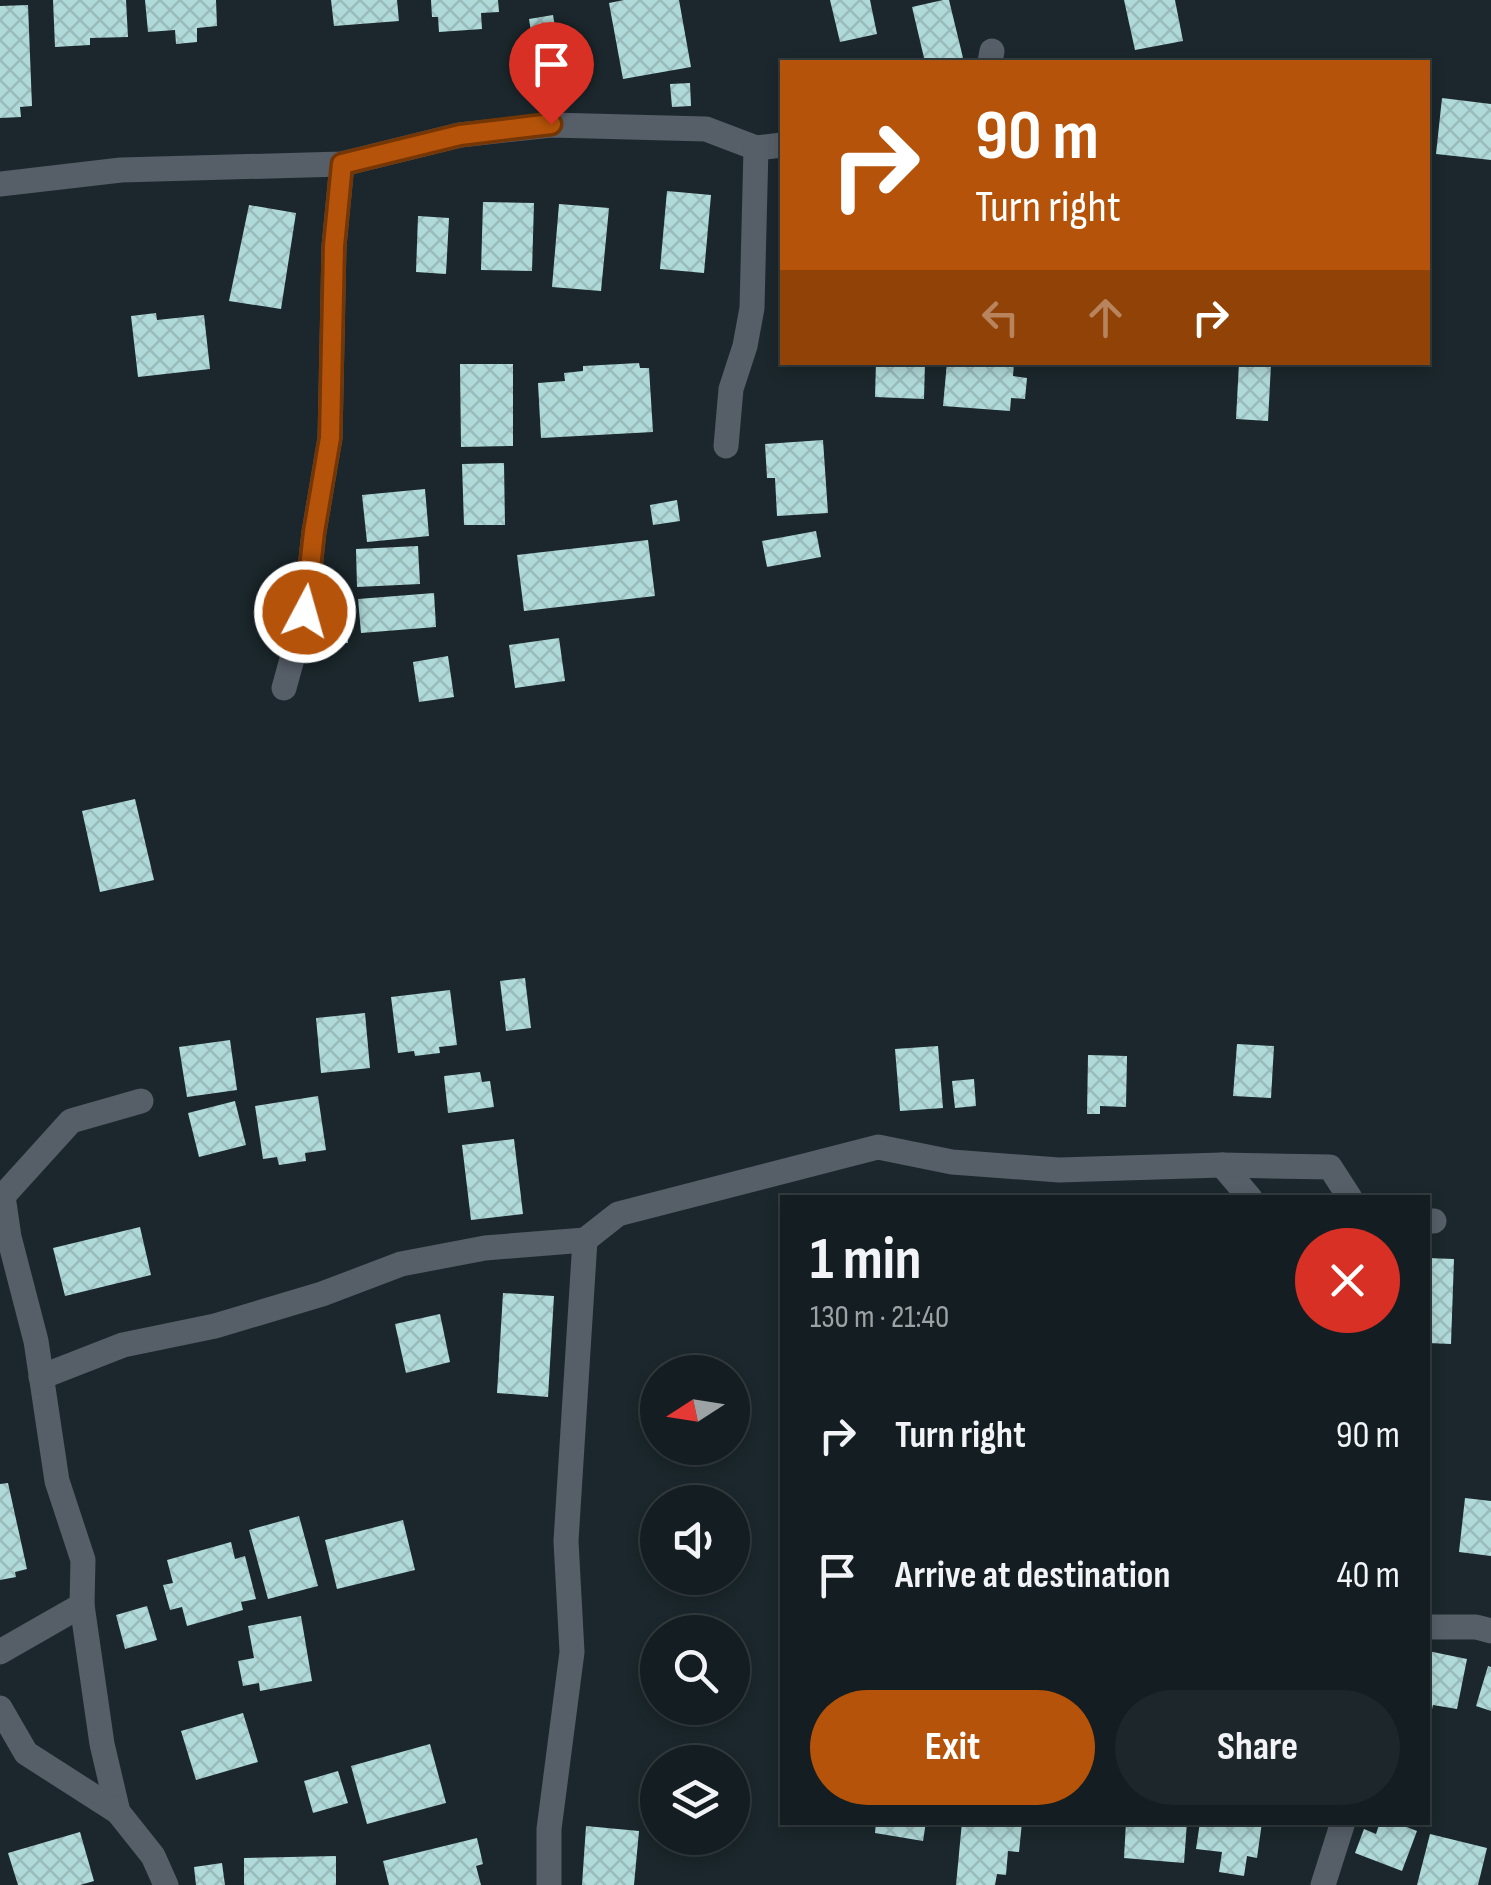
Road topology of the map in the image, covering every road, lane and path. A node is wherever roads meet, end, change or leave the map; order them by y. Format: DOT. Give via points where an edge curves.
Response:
graph roads {
  1 [pos="780,146"];
  2 [pos="756,148"];
  3 [pos="342,164"];
  4 [pos="0,184"];
  5 [pos="726,446"];
  6 [pos="284,688"];
  7 [pos="142,1102"];
  8 [pos="1222,1165"];
  9 [pos="1247,1195"];
  10 [pos="1348,1195"];
  11 [pos="585,1240"];
  12 [pos="42,1378"];
  13 [pos="82,1605"];
  14 [pos="1430,1627"];
  15 [pos="1491,1631"];
  16 [pos="0,1652"];
  17 [pos="0,1708"];
  18 [pos="118,1812"];
  19 [pos="1342,1825"];
  20 [pos="166,1885"];
  21 [pos="549,1885"];
  22 [pos="1323,1885"];
  1 -- 2 [label="street"];
  2 -- 3 [label="street" via="706,129 551,124 460,135"];
  2 -- 5 [label="street" via="752,308"];
  3 -- 4 [label="street" via="121,170"];
  3 -- 6 [label="street" via="330,438 305,612"];
  7 -- 12 [label="street" via="71,1121 3,1196"];
  8 -- 9 [label="street"];
  8 -- 10 [label="street" via="1330,1167"];
  8 -- 11 [label="street" via="1059,1170 878,1148 618,1214"];
  11 -- 12 [label="street" via="485,1248 401,1264 215,1326 123,1345"];
  11 -- 21 [label="street" via="566,1541 572,1652"];
  12 -- 13 [label="street" via="58,1482 83,1560"];
  13 -- 16 [label="street"];
  13 -- 18 [label="street"];
  14 -- 15 [label="street"];
  17 -- 18 [label="street" via="26,1753"];
  18 -- 20 [label="street" via="153,1856"];
  19 -- 22 [label="street"];
}
